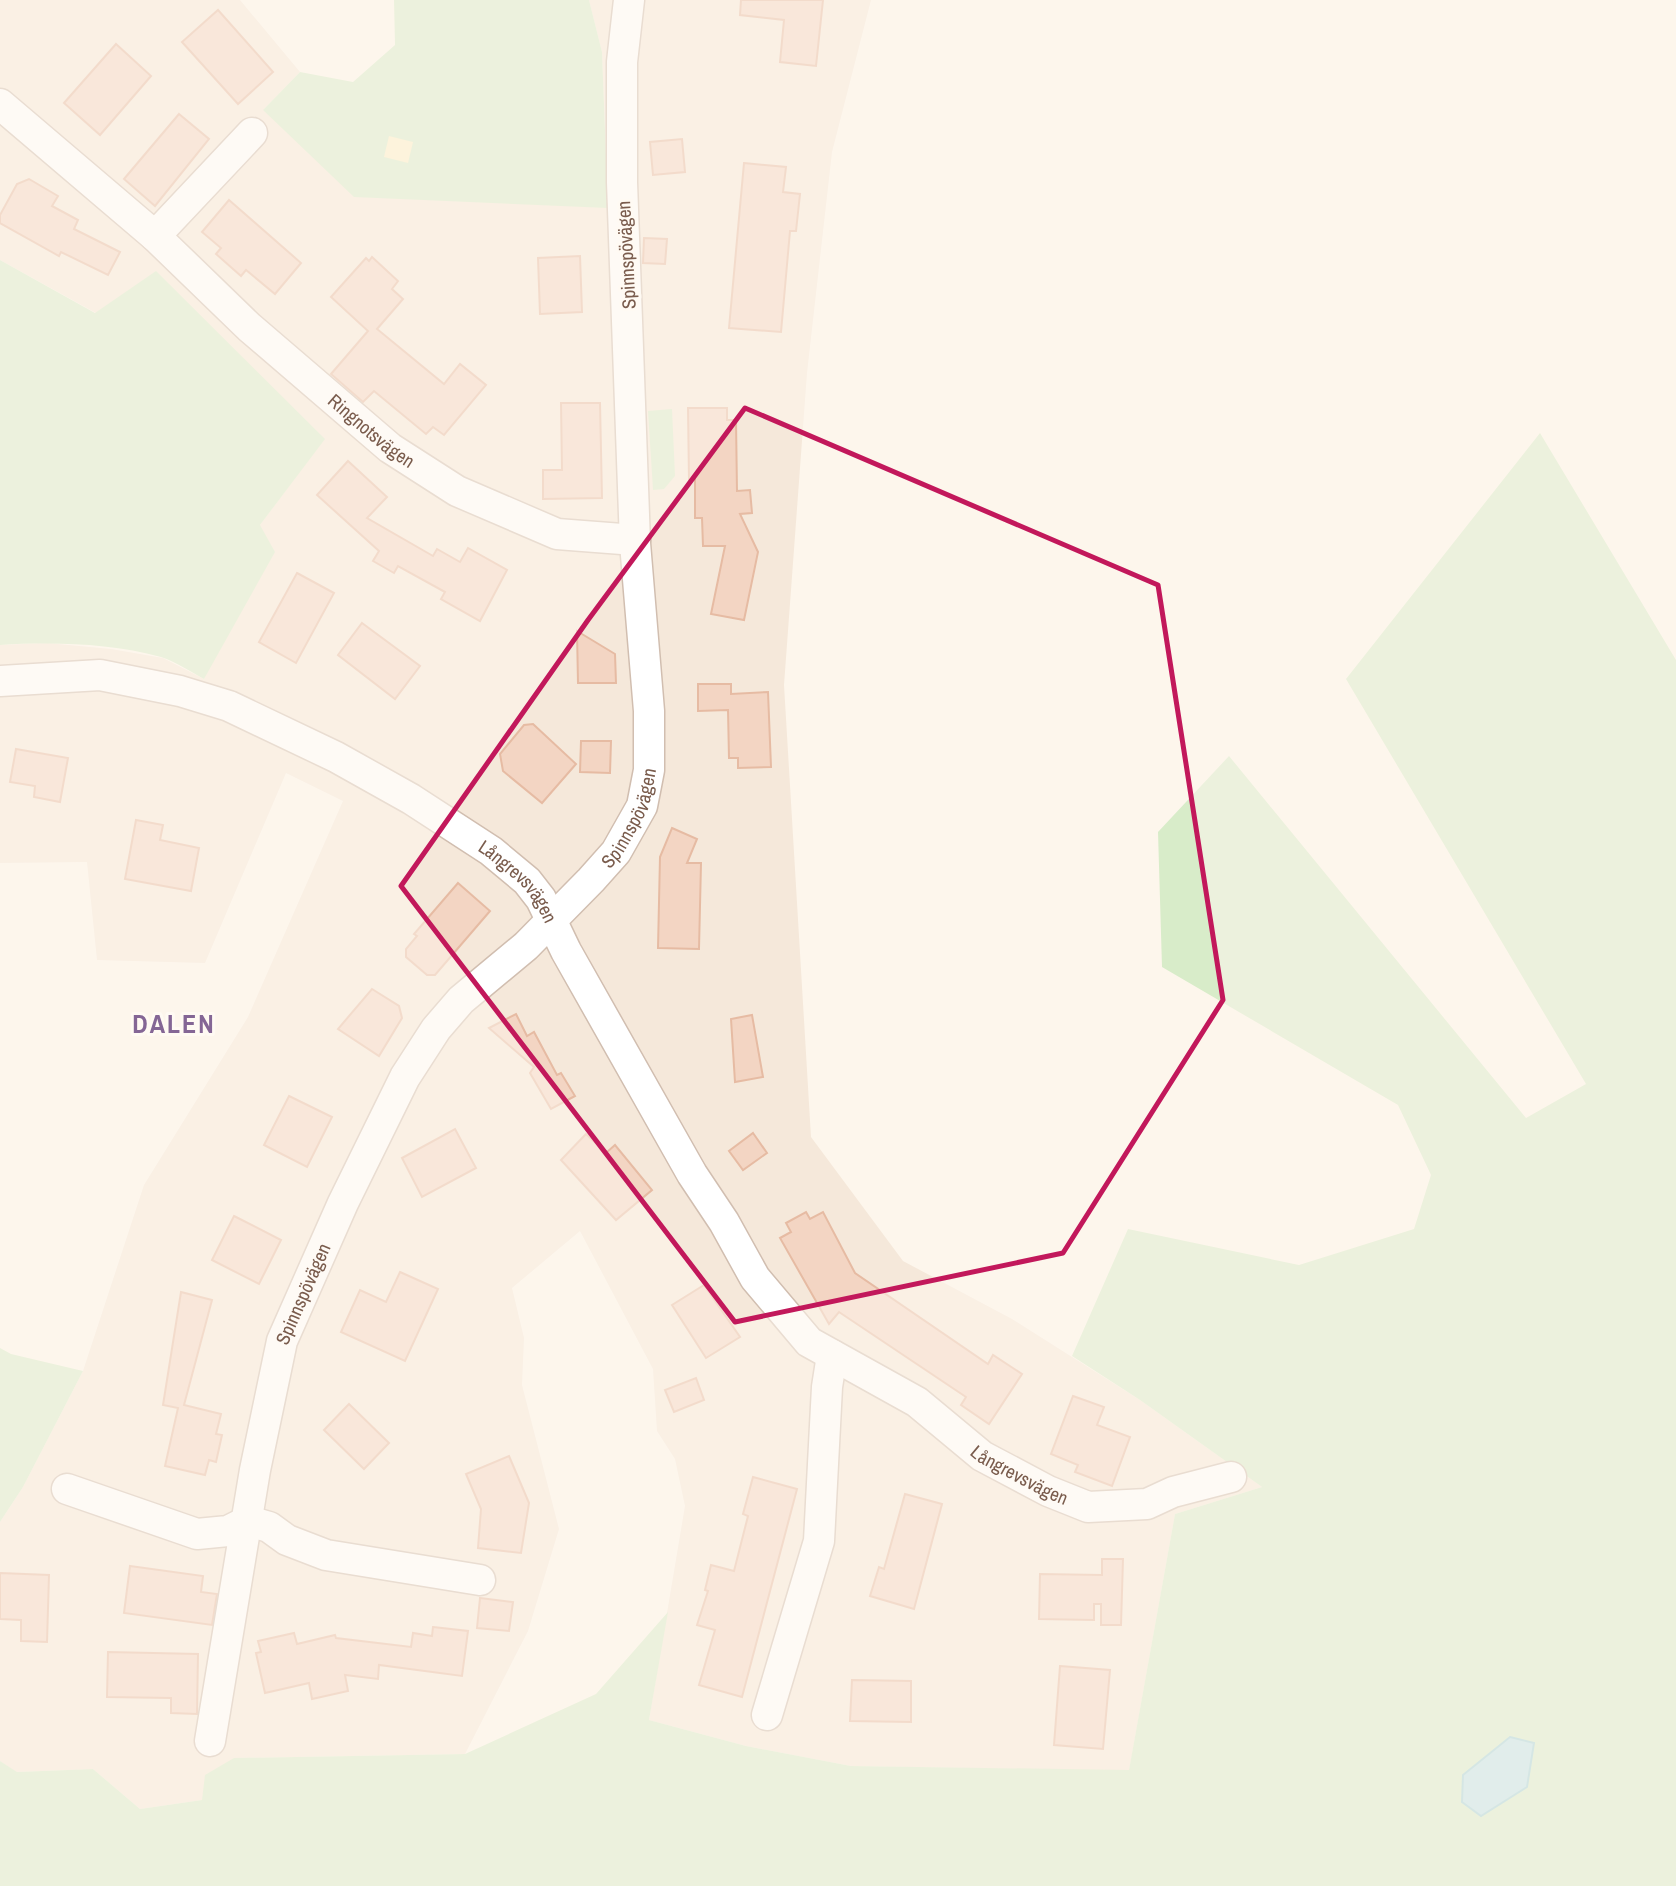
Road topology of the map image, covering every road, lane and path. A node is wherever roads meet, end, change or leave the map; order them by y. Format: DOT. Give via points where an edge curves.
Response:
graph roads {
  1 [pos="629,0"];
  2 [pos="0,104"];
  3 [pos="252,132"];
  4 [pos="155,236"];
  5 [pos="635,540"];
  6 [pos="0,681"];
  7 [pos="552,921"];
  8 [pos="832,1355"];
  9 [pos="1231,1477"];
  10 [pos="66,1489"];
  11 [pos="248,1521"];
  12 [pos="480,1580"];
  13 [pos="767,1715"];
  14 [pos="210,1741"];
  1 -- 5 [label="street, Spinnspövägen" via="622,62 622,182"];
  2 -- 4 [label="street, Ringnotsvägen"];
  3 -- 4 [label="street"];
  4 -- 5 [label="street, Ringnotsvägen" via="249,327 390,448 457,491 557,534"];
  5 -- 7 [label="street, Spinnspövägen" via="649,711 649,770 642,806 616,852"];
  6 -- 7 [label="street, Långrevsvägen" via="100,675 145,682 229,706 336,757 491,851 527,881"];
  7 -- 8 [label="street, Långrevsvägen" via="755,1278 808,1342"];
  7 -- 11 [label="street, Spinnspövägen" via="461,1000 405,1077 282,1341"];
  8 -- 9 [label="street, Långrevsvägen" via="917,1402 982,1456 1088,1507 1147,1504"];
  8 -- 13 [label="street" via="819,1541"];
  10 -- 11 [label="street" via="197,1534 228,1531"];
  11 -- 12 [label="street" via="326,1555"];
  11 -- 14 [label="street, Spinnspövägen"];
}
